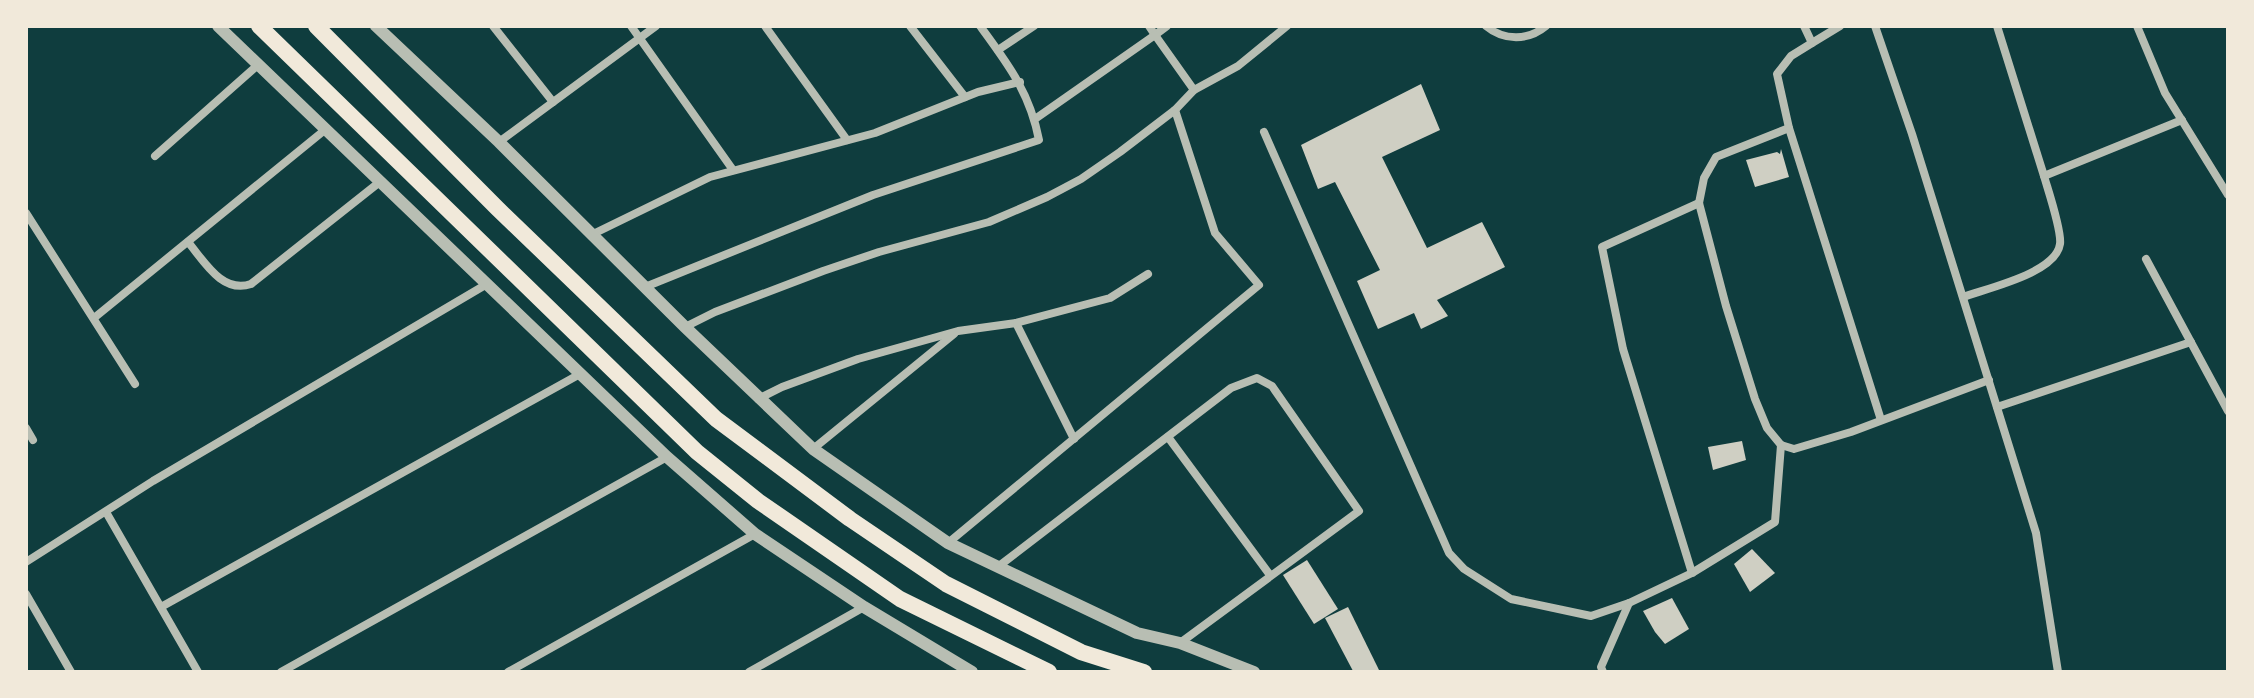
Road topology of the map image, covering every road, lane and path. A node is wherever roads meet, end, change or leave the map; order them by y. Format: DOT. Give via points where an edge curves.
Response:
graph roads {
  1 [pos="218,26"];
  2 [pos="259,26"];
  3 [pos="316,26"];
  4 [pos="376,26"];
  5 [pos="493,26"];
  6 [pos="631,26"];
  7 [pos="656,26"];
  8 [pos="765,26"];
  9 [pos="910,26"];
  10 [pos="980,26"];
  11 [pos="1034,26"];
  12 [pos="1149,26"];
  13 [pos="1167,26"];
  14 [pos="1287,26"];
  15 [pos="1486,26"];
  16 [pos="1546,26"];
  17 [pos="1804,26"];
  18 [pos="1840,26"];
  19 [pos="1875,26"];
  20 [pos="1997,26"];
  21 [pos="2137,26"];
  22 [pos="1155,35"];
  23 [pos="639,38"];
  24 [pos="1812,43"];
  25 [pos="998,50"];
  26 [pos="259,64"];
  27 [pos="1020,82"];
  28 [pos="1194,90"];
  29 [pos="965,97"];
  30 [pos="553,102"];
  31 [pos="1175,110"];
  32 [pos="1035,119"];
  33 [pos="2182,120"];
  34 [pos="1789,128"];
  35 [pos="326,129"];
  36 [pos="1264,132"];
  37 [pos="847,140"];
  38 [pos="499,142"];
  39 [pos="155,156"];
  40 [pos="733,170"];
  41 [pos="2044,176"];
  42 [pos="381,181"];
  43 [pos="2228,195"];
  44 [pos="1699,203"];
  45 [pos="26,213"];
  46 [pos="591,235"];
  47 [pos="188,242"];
  48 [pos="2146,259"];
  49 [pos="1148,274"];
  50 [pos="487,284"];
  51 [pos="645,287"];
  52 [pos="1963,297"];
  53 [pos="94,318"];
  54 [pos="1016,323"];
  55 [pos="685,327"];
  56 [pos="958,331"];
  57 [pos="2191,342"];
  58 [pos="580,374"];
  59 [pos="1989,380"];
  60 [pos="135,384"];
  61 [pos="758,399"];
  62 [pos="1997,407"];
  63 [pos="2228,411"];
  64 [pos="1881,420"];
  65 [pos="26,428"];
  66 [pos="1168,437"];
  67 [pos="1074,439"];
  68 [pos="33,440"];
  69 [pos="1781,445"];
  70 [pos="813,449"];
  71 [pos="667,457"];
  72 [pos="106,512"];
  73 [pos="755,534"];
  74 [pos="948,543"];
  75 [pos="26,562"];
  76 [pos="999,566"];
  77 [pos="1692,573"];
  78 [pos="1270,575"];
  79 [pos="26,594"];
  80 [pos="1629,603"];
  81 [pos="161,607"];
  82 [pos="864,607"];
  83 [pos="1180,643"];
  84 [pos="71,672"];
  85 [pos="198,672"];
  86 [pos="281,672"];
  87 [pos="508,672"];
  88 [pos="749,672"];
  89 [pos="972,672"];
  90 [pos="1049,672"];
  91 [pos="1144,672"];
  92 [pos="1254,672"];
  93 [pos="1603,672"];
  94 [pos="2058,672"];
  1 -- 26 [label="street"];
  2 -- 90 [label="highway" via="697,452 900,599"];
  3 -- 91 [label="highway" via="716,419 946,584 1081,652"];
  4 -- 38 [label="street"];
  5 -- 30 [label="street"];
  6 -- 23 [label="street"];
  7 -- 23 [label="street"];
  8 -- 37 [label="street"];
  9 -- 29 [label="street"];
  10 -- 25 [label="street"];
  11 -- 25 [label="street"];
  12 -- 22 [label="street"];
  13 -- 22 [label="street"];
  14 -- 28 [label="street" via="1238,66"];
  15 -- 16 [label="street" via="1496,34 1520,38"];
  17 -- 24 [label="street"];
  18 -- 24 [label="street"];
  19 -- 52 [label="street"];
  20 -- 41 [label="street"];
  21 -- 33 [label="street"];
  22 -- 28 [label="street"];
  22 -- 32 [label="street"];
  23 -- 30 [label="street"];
  23 -- 40 [label="street"];
  24 -- 34 [label="street" via="1791,56 1777,74"];
  25 -- 27 [label="street"];
  26 -- 35 [label="street"];
  26 -- 39 [label="street"];
  27 -- 29 [label="street"];
  27 -- 32 [label="street"];
  28 -- 31 [label="street"];
  29 -- 37 [label="street"];
  30 -- 38 [label="street"];
  31 -- 55 [label="street" via="1094,170 1047,197 989,222 823,271"];
  31 -- 67 [label="street" via="1215,233 1259,285"];
  32 -- 51 [label="street" via="1039,140 873,195"];
  33 -- 41 [label="street"];
  33 -- 43 [label="street"];
  34 -- 44 [label="street" via="1716,157"];
  34 -- 64 [label="street"];
  35 -- 42 [label="street"];
  35 -- 47 [label="street"];
  36 -- 80 [label="street" via="1449,553 1511,599 1591,616"];
  37 -- 40 [label="street"];
  38 -- 46 [label="street"];
  40 -- 46 [label="street"];
  41 -- 52 [label="street" via="2061,242 2057,254 2029,274"];
  42 -- 47 [label="street" via="251,284 229,286"];
  42 -- 50 [label="street"];
  44 -- 69 [label="street" via="1755,399"];
  44 -- 77 [label="street" via="1602,247 1623,349"];
  45 -- 53 [label="street"];
  46 -- 51 [label="street"];
  47 -- 53 [label="street"];
  48 -- 57 [label="street"];
  49 -- 54 [label="street" via="1110,298"];
  50 -- 58 [label="street"];
  50 -- 72 [label="street"];
  51 -- 55 [label="street"];
  52 -- 59 [label="street"];
  53 -- 60 [label="street"];
  54 -- 56 [label="street"];
  54 -- 67 [label="street"];
  55 -- 61 [label="street"];
  56 -- 61 [label="street" via="858,359"];
  56 -- 70 [label="street"];
  57 -- 62 [label="street"];
  57 -- 63 [label="street"];
  58 -- 71 [label="street"];
  58 -- 81 [label="street"];
  59 -- 62 [label="street"];
  59 -- 64 [label="street"];
  61 -- 70 [label="street"];
  62 -- 94 [label="street" via="2036,533"];
  64 -- 69 [label="street" via="1794,449"];
  65 -- 68 [label="street"];
  66 -- 76 [label="street"];
  66 -- 78 [label="street"];
  66 -- 78 [label="street" via="1231,388 1257,378 1272,386 1359,511"];
  67 -- 74 [label="street"];
  69 -- 77 [label="street" via="1775,522"];
  70 -- 74 [label="street"];
  71 -- 73 [label="street"];
  71 -- 86 [label="street"];
  72 -- 75 [label="street"];
  72 -- 81 [label="street"];
  73 -- 82 [label="street"];
  73 -- 87 [label="street"];
  74 -- 76 [label="street"];
  76 -- 83 [label="street" via="1137,633"];
  77 -- 80 [label="street"];
  78 -- 83 [label="street"];
  79 -- 84 [label="street"];
  80 -- 93 [label="street"];
  81 -- 85 [label="street"];
  82 -- 88 [label="street"];
  82 -- 89 [label="street"];
  83 -- 92 [label="street"];
}
